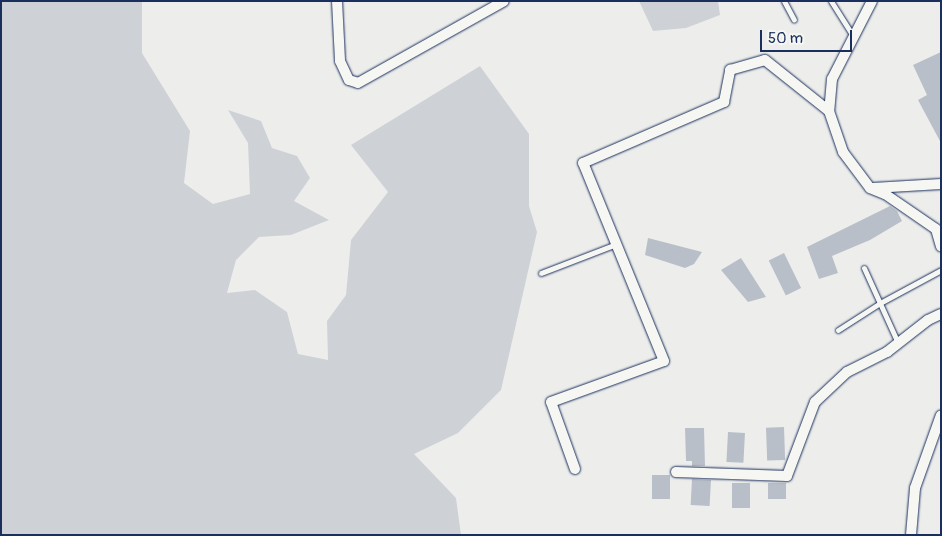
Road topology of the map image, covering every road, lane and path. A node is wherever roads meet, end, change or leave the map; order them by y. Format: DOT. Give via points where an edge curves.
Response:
graph roads {
  1 [pos="338,1"];
  2 [pos="504,1"];
  3 [pos="784,1"];
  4 [pos="831,1"];
  5 [pos="872,1"];
  6 [pos="488,5"];
  7 [pos="794,20"];
  8 [pos="853,36"];
  9 [pos="830,111"];
  10 [pos="941,184"];
  11 [pos="870,188"];
  12 [pos="616,244"];
  13 [pos="941,246"];
  14 [pos="864,268"];
  15 [pos="941,270"];
  16 [pos="541,273"];
  17 [pos="880,303"];
  18 [pos="941,314"];
  19 [pos="838,330"];
  20 [pos="898,343"];
  21 [pos="941,415"];
  22 [pos="575,469"];
  23 [pos="676,472"];
  24 [pos="911,535"];
  1 -- 6 [label="street" via="340,61 348,80 358,83"];
  2 -- 6 [label="street"];
  3 -- 7 [label="lane"];
  4 -- 8 [label="lane"];
  5 -- 8 [label="street"];
  8 -- 9 [label="street" via="832,80"];
  9 -- 11 [label="street" via="843,152"];
  9 -- 12 [label="street" via="764,60 730,70 724,102 582,162"];
  10 -- 11 [label="street"];
  11 -- 13 [label="street" via="885,194 936,229"];
  12 -- 16 [label="lane"];
  12 -- 22 [label="street" via="664,361 551,402"];
  14 -- 17 [label="lane"];
  15 -- 17 [label="lane"];
  17 -- 19 [label="lane"];
  17 -- 20 [label="lane"];
  18 -- 20 [label="street"];
  20 -- 23 [label="street" via="847,372 815,402 787,476"];
  21 -- 24 [label="street" via="915,488"];
}
